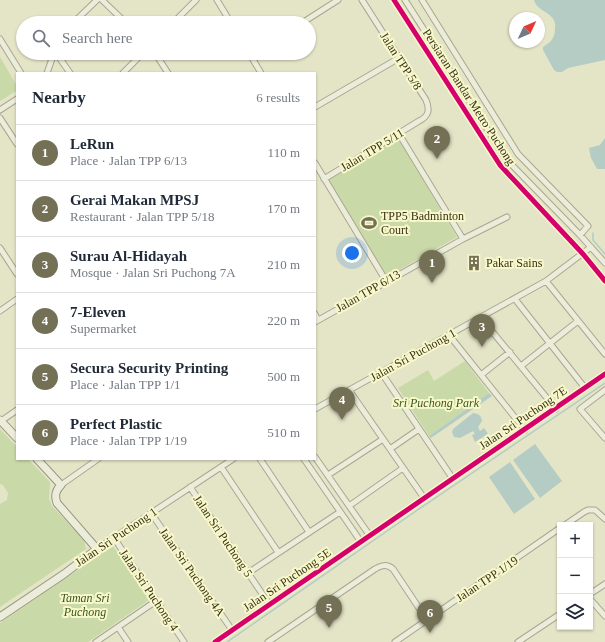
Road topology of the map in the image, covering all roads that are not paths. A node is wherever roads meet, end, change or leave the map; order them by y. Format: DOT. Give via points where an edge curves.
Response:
graph roads {
  1 [pos="97,0"];
  2 [pos="102,0"];
  3 [pos="196,0"];
  4 [pos="217,0"];
  5 [pos="338,0"];
  6 [pos="362,0"];
  7 [pos="394,0"];
  8 [pos="405,0"];
  9 [pos="422,0"];
  10 [pos="80,16"];
  11 [pos="119,16"];
  12 [pos="180,16"];
  13 [pos="227,16"];
  14 [pos="313,16"];
  15 [pos="0,38"];
  16 [pos="399,58"];
  17 [pos="52,60"];
  18 [pos="60,60"];
  19 [pos="136,60"];
  20 [pos="160,60"];
  21 [pos="254,60"];
  22 [pos="20,72"];
  23 [pos="47,72"];
  24 [pos="69,72"];
  25 [pos="124,72"];
  26 [pos="167,72"];
  27 [pos="260,72"];
  28 [pos="16,100"];
  29 [pos="316,106"];
  30 [pos="0,110"];
  31 [pos="0,118"];
  32 [pos="419,122"];
  33 [pos="399,134"];
  34 [pos="16,142"];
  35 [pos="316,165"];
  36 [pos="324,179"];
  37 [pos="507,217"];
  38 [pos="580,235"];
  39 [pos="462,239"];
  40 [pos="591,246"];
  41 [pos="0,248"];
  42 [pos="583,254"];
  43 [pos="605,263"];
  44 [pos="16,272"];
  45 [pos="386,281"];
  46 [pos="546,281"];
  47 [pos="605,281"];
  48 [pos="515,298"];
  49 [pos="16,300"];
  50 [pos="0,311"];
  51 [pos="481,318"];
  52 [pos="317,321"];
  53 [pos="578,321"];
  54 [pos="449,335"];
  55 [pos="550,343"];
  56 [pos="510,352"];
  57 [pos="605,354"];
  58 [pos="521,366"];
  59 [pos="381,372"];
  60 [pos="605,374"];
  61 [pos="481,375"];
  62 [pos="585,388"];
  63 [pos="349,390"];
  64 [pos="605,390"];
  65 [pos="316,408"];
  66 [pos="556,409"];
  67 [pos="16,411"];
  68 [pos="0,420"];
  69 [pos="419,429"];
  70 [pos="525,430"];
  71 [pos="605,436"];
  72 [pos="16,437"];
  73 [pos="383,439"];
  74 [pos="390,448"];
  75 [pos="316,458"];
  76 [pos="38,460"];
  77 [pos="97,460"];
  78 [pos="232,460"];
  79 [pos="261,460"];
  80 [pos="305,460"];
  81 [pos="221,467"];
  82 [pos="403,468"];
  83 [pos="328,475"];
  84 [pos="453,479"];
  85 [pos="61,484"];
  86 [pos="190,487"];
  87 [pos="424,498"];
  88 [pos="349,506"];
  89 [pos="340,512"];
  90 [pos="152,513"];
  91 [pos="605,520"];
  92 [pos="570,522"];
  93 [pos="557,530"];
  94 [pos="309,532"];
  95 [pos="370,536"];
  96 [pos="114,538"];
  97 [pos="361,542"];
  98 [pos="97,549"];
  99 [pos="278,552"];
  100 [pos="248,573"];
  101 [pos="605,584"];
  102 [pos="593,592"];
  103 [pos="156,600"];
  104 [pos="593,602"];
  105 [pos="269,604"];
  106 [pos="557,616"];
  107 [pos="605,616"];
  108 [pos="0,617"];
  109 [pos="427,620"];
  110 [pos="118,627"];
  111 [pos="232,630"];
  112 [pos="96,642"];
  113 [pos="128,642"];
  114 [pos="184,642"];
  115 [pos="215,642"];
  116 [pos="268,642"];
  117 [pos="395,642"];
  118 [pos="518,642"];
  1 -- 10 [label="street"];
  2 -- 11 [label="street"];
  3 -- 12 [label="street"];
  4 -- 13 [label="street"];
  5 -- 14 [label="street"];
  6 -- 16 [label="street, Jalan TPP 5/8"];
  7 -- 42 [label="street, Persiaran Bandar Metro Puchong" via="500,165"];
  8 -- 38 [label="street, Persiaran Bandar Metro Puchong" via="507,160"];
  9 -- 38 [label="street" via="518,154 588,226"];
  15 -- 22 [label="street"];
  16 -- 29 [label="street"];
  16 -- 32 [label="street, Jalan TPP 5/8" via="428,105 428,114"];
  17 -- 23 [label="street"];
  18 -- 24 [label="street"];
  19 -- 25 [label="street"];
  20 -- 26 [label="street"];
  21 -- 27 [label="street"];
  28 -- 30 [label="street"];
  31 -- 34 [label="street"];
  32 -- 33 [label="street, Jalan TPP 5/11"];
  33 -- 36 [label="street, Jalan TPP 5/11"];
  33 -- 39 [label="street"];
  35 -- 36 [label="street"];
  36 -- 45 [label="street"];
  37 -- 39 [label="street, Jalan TPP 6/13"];
  38 -- 40 [label="street, Persiaran Bandar Metro Puchong"];
  39 -- 45 [label="street, Jalan TPP 6/13"];
  40 -- 42 [label="street, Jalan Sri Puchong 1"];
  40 -- 43 [label="street, Persiaran Bandar Metro Puchong"];
  41 -- 44 [label="street"];
  42 -- 46 [label="street, Jalan Sri Puchong 1"];
  42 -- 47 [label="street, Persiaran Bandar Metro Puchong"];
  45 -- 52 [label="street, Jalan TPP 6/13"];
  46 -- 48 [label="street, Jalan Sri Puchong 1"];
  46 -- 53 [label="street"];
  48 -- 51 [label="street, Jalan Sri Puchong 1"];
  48 -- 55 [label="street"];
  49 -- 50 [label="street"];
  51 -- 54 [label="street, Jalan Sri Puchong 1"];
  51 -- 56 [label="street"];
  53 -- 55 [label="street"];
  53 -- 57 [label="street"];
  54 -- 59 [label="street, Jalan Sri Puchong 1"];
  54 -- 61 [label="street"];
  55 -- 58 [label="street"];
  55 -- 62 [label="street"];
  56 -- 58 [label="street"];
  56 -- 61 [label="street"];
  58 -- 66 [label="street"];
  59 -- 63 [label="street, Jalan Sri Puchong 1"];
  59 -- 69 [label="street"];
  60 -- 62 [label="street, Jalan Sri Puchong 7E"];
  61 -- 70 [label="street"];
  62 -- 66 [label="street, Jalan Sri Puchong 7E"];
  63 -- 65 [label="street, Jalan Sri Puchong 1"];
  63 -- 73 [label="street"];
  64 -- 71 [label="street" via="580,409"];
  66 -- 70 [label="street, Jalan Sri Puchong 7E"];
  67 -- 68 [label="street"];
  68 -- 72 [label="street"];
  69 -- 74 [label="street"];
  69 -- 84 [label="street"];
  70 -- 84 [label="street, Jalan Sri Puchong 7E"];
  73 -- 74 [label="street"];
  73 -- 83 [label="street"];
  74 -- 82 [label="street"];
  75 -- 83 [label="street"];
  76 -- 85 [label="street"];
  77 -- 85 [label="street"];
  78 -- 81 [label="street, Jalan Sri Puchong 1"];
  79 -- 94 [label="street"];
  80 -- 89 [label="street"];
  81 -- 86 [label="street, Jalan Sri Puchong 1"];
  81 -- 99 [label="street"];
  82 -- 87 [label="street"];
  82 -- 88 [label="street"];
  83 -- 88 [label="street"];
  84 -- 87 [label="street, Jalan Sri Puchong 7E"];
  85 -- 98 [label="street" via="55,495 57,503"];
  86 -- 90 [label="street, Jalan Sri Puchong 1"];
  86 -- 100 [label="street, Jalan Sri Puchong 5"];
  87 -- 95 [label="street, Jalan Sri Puchong 5E"];
  88 -- 95 [label="street"];
  89 -- 94 [label="street"];
  89 -- 97 [label="street"];
  90 -- 96 [label="street, Jalan Sri Puchong 1"];
  90 -- 111 [label="street, Jalan Sri Puchong 4A"];
  91 -- 92 [label="street" via="595,510 588,510"];
  93 -- 109 [label="street, Jalan TPP 1/19"];
  94 -- 99 [label="street"];
  95 -- 97 [label="street, Jalan Sri Puchong 5E"];
  96 -- 98 [label="street, Jalan Sri Puchong 1"];
  96 -- 103 [label="street, Jalan Sri Puchong 4"];
  97 -- 105 [label="street, Jalan Sri Puchong 5E"];
  98 -- 108 [label="street, Jalan Sri Puchong 1"];
  99 -- 100 [label="street"];
  100 -- 105 [label="street, Jalan Sri Puchong 5"];
  101 -- 102 [label="street"];
  103 -- 110 [label="street"];
  103 -- 114 [label="street, Jalan Sri Puchong 4"];
  104 -- 107 [label="street"];
  105 -- 111 [label="street, Jalan Sri Puchong 5E"];
  106 -- 118 [label="street"];
  109 -- 116 [label="street" via="393,570 385,565 375,569"];
  109 -- 117 [label="street, Jalan TPP 1/19"];
  110 -- 112 [label="street"];
  110 -- 113 [label="street"];
  111 -- 115 [label="street, Jalan Sri Puchong 5E"];
}
